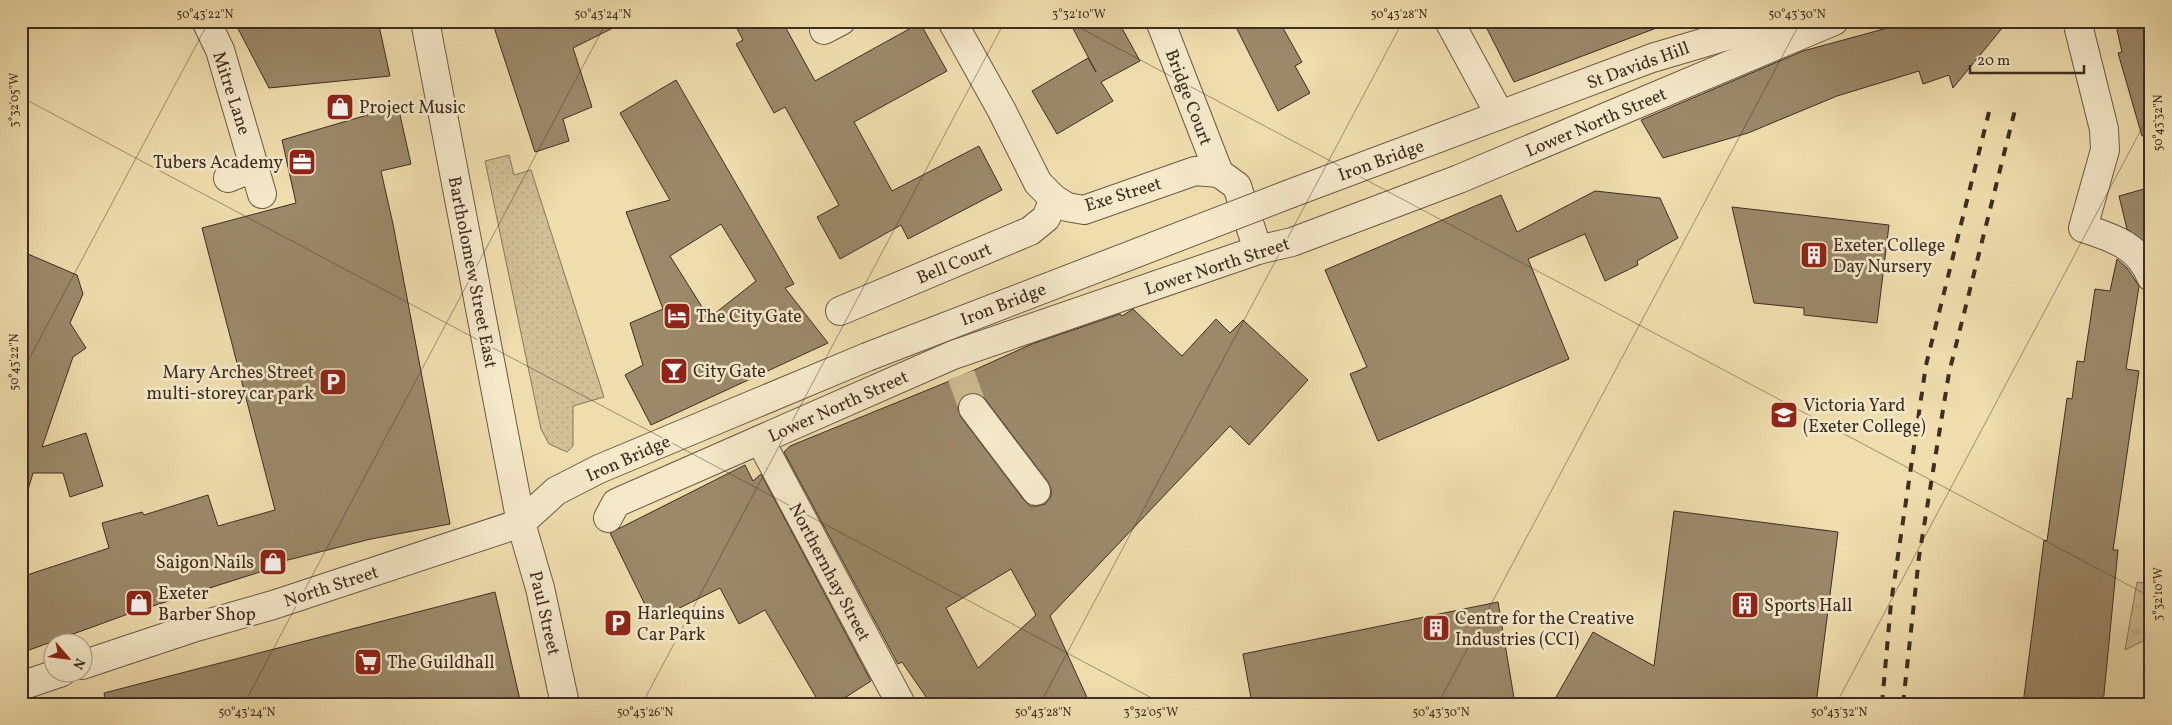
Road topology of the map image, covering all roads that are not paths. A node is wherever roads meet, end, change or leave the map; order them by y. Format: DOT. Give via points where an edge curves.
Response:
graph roads {
  1 [pos="206,21"];
  2 [pos="425,21"];
  3 [pos="952,21"];
  4 [pos="1160,21"];
  5 [pos="1449,21"];
  6 [pos="1777,21"];
  7 [pos="1834,21"];
  8 [pos="2077,21"];
  9 [pos="1500,116"];
  10 [pos="255,167"];
  11 [pos="1219,173"];
  12 [pos="228,178"];
  13 [pos="262,194"];
  14 [pos="1054,199"];
  15 [pos="1258,250"];
  16 [pos="2151,277"];
  17 [pos="840,311"];
  18 [pos="973,408"];
  19 [pos="760,440"];
  20 [pos="1036,491"];
  21 [pos="608,518"];
  22 [pos="521,523"];
  23 [pos="92,662"];
  24 [pos="42,679"];
  25 [pos="21,686"];
  26 [pos="565,704"];
  27 [pos="901,704"];
  1 -- 10 [label="street, Mitre Lane" via="220,50"];
  2 -- 22 [label="street, Bartholomew Street East"];
  3 -- 14 [label="street, Exe Street" via="1038,183"];
  4 -- 11 [label="street, Bridge Court"];
  5 -- 9 [label="street"];
  6 -- 9 [label="street, St Davids Hill" via="1652,58"];
  7 -- 15 [label="street, Lower North Street" via="1459,179 1292,242"];
  8 -- 16 [label="street" via="2104,129 2105,150 2083,228 2110,237 2133,250"];
  9 -- 22 [label="street, Iron Bridge, bridge" via="867,357 599,469 556,491"];
  10 -- 12 [label="street"];
  10 -- 13 [label="street, Mitre Lane"];
  11 -- 14 [label="street, Exe Street" via="1195,171 1084,210 1067,207"];
  11 -- 15 [label="street" via="1237,186"];
  14 -- 17 [label="street, Bell Court" via="1046,218 1030,231"];
  15 -- 19 [label="street, Lower North Street"];
  18 -- 20 [label="street"];
  19 -- 21 [label="street, Lower North Street" via="616,503"];
  19 -- 27 [label="street, Northernhay Street"];
  22 -- 23 [label="street, North Street"];
  22 -- 26 [label="street, Paul Street" via="540,588"];
  24 -- 25 [label="street"];
}
